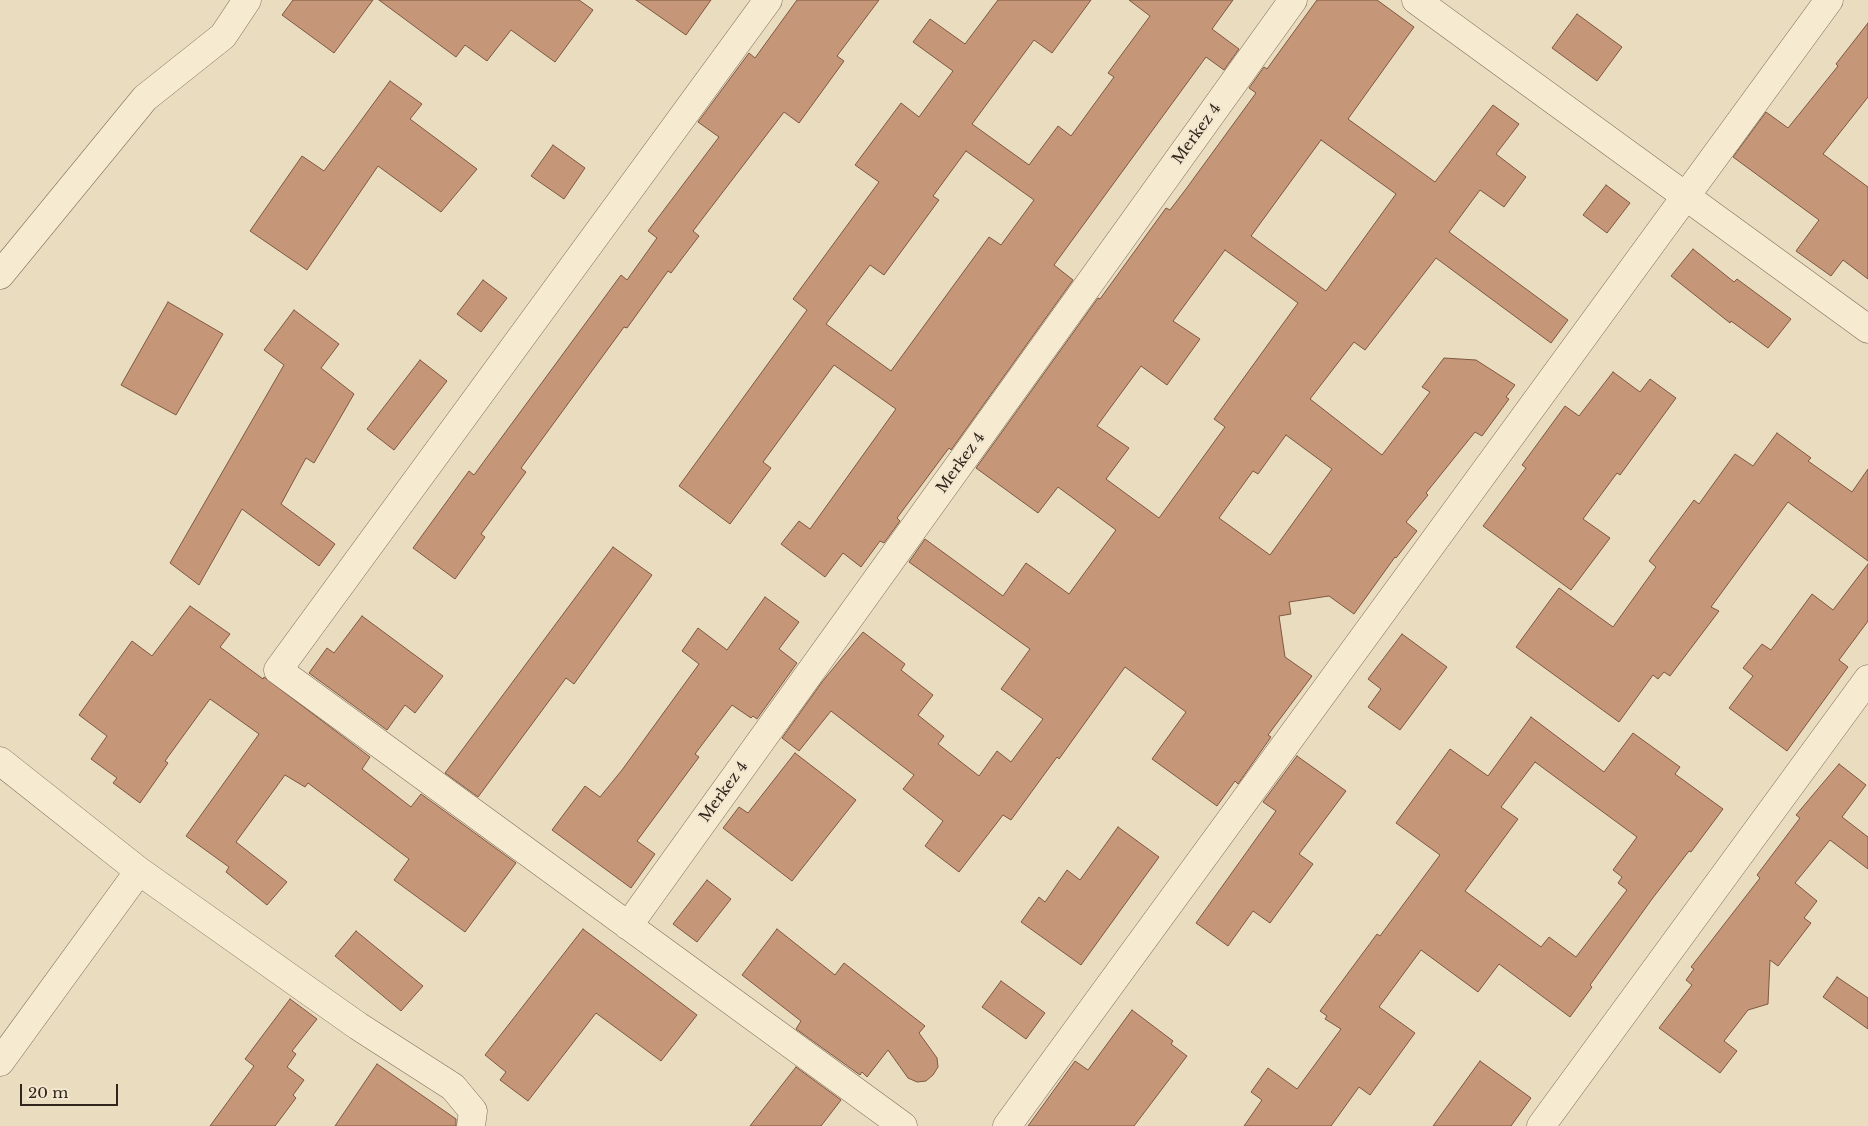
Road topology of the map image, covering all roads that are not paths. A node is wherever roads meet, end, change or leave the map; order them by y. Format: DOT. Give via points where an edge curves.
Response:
graph roads {
  1 [pos="247,0"];
  2 [pos="768,0"];
  3 [pos="1293,0"];
  4 [pos="1416,0"];
  5 [pos="1829,0"];
  6 [pos="1685,197"];
  7 [pos="0,275"];
  8 [pos="1868,329"];
  9 [pos="1868,679"];
  10 [pos="0,761"];
  11 [pos="139,871"];
  12 [pos="628,926"];
  13 [pos="0,1062"];
  14 [pos="471,1126"];
  15 [pos="903,1126"];
  16 [pos="1007,1126"];
  17 [pos="1541,1126"];
  1 -- 7 [label="street" via="223,36 145,98"];
  2 -- 12 [label="street" via="278,670"];
  3 -- 12 [label="street, Merkez 4"];
  4 -- 6 [label="street"];
  5 -- 6 [label="street"];
  6 -- 8 [label="street"];
  6 -- 16 [label="street"];
  9 -- 17 [label="street"];
  10 -- 11 [label="street"];
  11 -- 13 [label="street"];
  11 -- 14 [label="street" via="358,1026 453,1087 473,1111"];
  12 -- 15 [label="street"];
}
